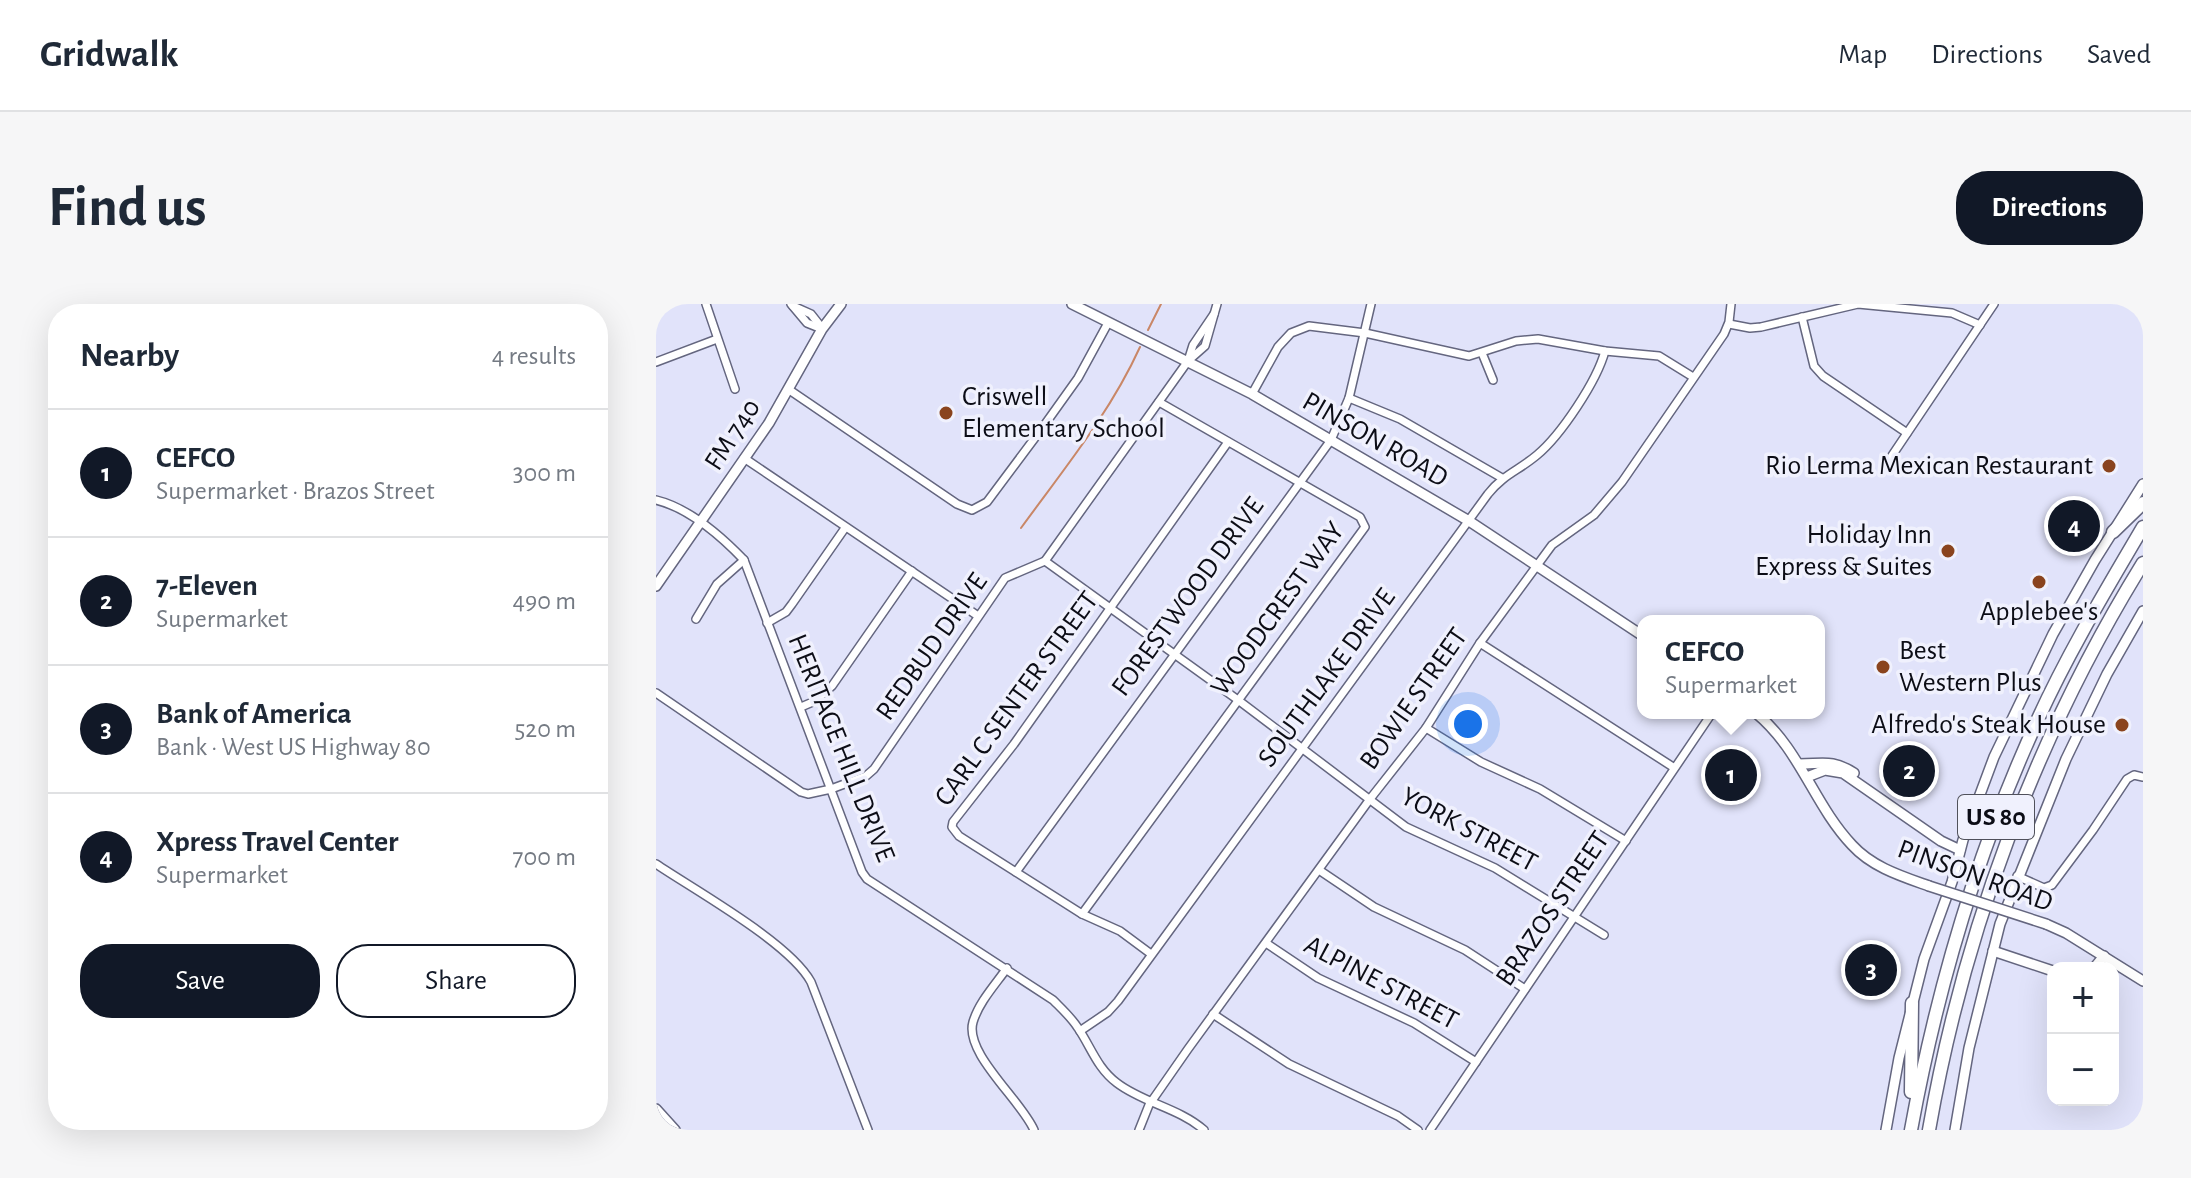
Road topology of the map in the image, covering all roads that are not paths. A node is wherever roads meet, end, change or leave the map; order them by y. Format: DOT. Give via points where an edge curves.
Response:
graph roads {
  1 [pos="706,304"];
  2 [pos="841,304"];
  3 [pos="1072,304"];
  4 [pos="1217,304"];
  5 [pos="1371,304"];
  6 [pos="1731,304"];
  7 [pos="1994,304"];
  8 [pos="792,305"];
  9 [pos="1802,317"];
  10 [pos="1108,323"];
  11 [pos="1729,324"];
  12 [pos="1980,325"];
  13 [pos="822,329"];
  14 [pos="1365,333"];
  15 [pos="717,339"];
  16 [pos="1605,351"];
  17 [pos="1482,353"];
  18 [pos="1188,361"];
  19 [pos="656,362"];
  20 [pos="1693,377"];
  21 [pos="1493,380"];
  22 [pos="735,389"];
  23 [pos="788,389"];
  24 [pos="1252,394"];
  25 [pos="1349,398"];
  26 [pos="1159,402"];
  27 [pos="1907,433"];
  28 [pos="1331,440"];
  29 [pos="1228,442"];
  30 [pos="744,458"];
  31 [pos="1887,463"];
  32 [pos="1502,478"];
  33 [pos="1300,481"];
  34 [pos="2143,484"];
  35 [pos="656,500"];
  36 [pos="2143,503"];
  37 [pos="1469,521"];
  38 [pos="700,523"];
  39 [pos="2143,527"];
  40 [pos="845,528"];
  41 [pos="2113,532"];
  42 [pos="744,560"];
  43 [pos="1045,561"];
  44 [pos="2143,563"];
  45 [pos="1538,565"];
  46 [pos="912,571"];
  47 [pos="656,586"];
  48 [pos="1110,607"];
  49 [pos="2143,611"];
  50 [pos="978,616"];
  51 [pos="696,619"];
  52 [pos="767,623"];
  53 [pos="1637,632"];
  54 [pos="1480,643"];
  55 [pos="1173,655"];
  56 [pos="656,693"];
  57 [pos="1238,700"];
  58 [pos="801,707"];
  59 [pos="1708,719"];
  60 [pos="1763,719"];
  61 [pos="1426,728"];
  62 [pos="1302,749"];
  63 [pos="1799,764"];
  64 [pos="1673,767"];
  65 [pos="1807,777"];
  66 [pos="2143,777"];
  67 [pos="831,789"];
  68 [pos="1879,798"];
  69 [pos="1370,799"];
  70 [pos="1626,841"];
  71 [pos="1960,850"];
  72 [pos="656,864"];
  73 [pos="1319,870"];
  74 [pos="1016,872"];
  75 [pos="2017,876"];
  76 [pos="1082,914"];
  77 [pos="1576,916"];
  78 [pos="1604,935"];
  79 [pos="1266,943"];
  80 [pos="1993,951"];
  81 [pos="1151,954"];
  82 [pos="2104,956"];
  83 [pos="2099,962"];
  84 [pos="1007,968"];
  85 [pos="2047,969"];
  86 [pos="2143,981"];
  87 [pos="1525,989"];
  88 [pos="1912,1003"];
  89 [pos="1213,1014"];
  90 [pos="1080,1031"];
  91 [pos="1476,1062"];
  92 [pos="1151,1102"];
  93 [pos="656,1109"];
  94 [pos="675,1130"];
  95 [pos="868,1130"];
  96 [pos="1034,1130"];
  97 [pos="1139,1130"];
  98 [pos="1204,1130"];
  99 [pos="1418,1130"];
  100 [pos="1430,1130"];
  101 [pos="1886,1130"];
  102 [pos="1909,1130"];
  103 [pos="1929,1130"];
  104 [pos="1955,1130"];
  1 -- 15 [label="street"];
  2 -- 13 [label="main road, FM 740 / FM 740"];
  3 -- 10 [label="main road, PINSON ROAD"];
  4 -- 18 [label="street"];
  5 -- 14 [label="street, FORESTWOOD DRIVE"];
  6 -- 11 [label="street, BOWIE STREET"];
  7 -- 12 [label="street"];
  8 -- 13 [label="street" via="807,323"];
  9 -- 11 [label="street" via="1761,327"];
  9 -- 12 [label="street" via="1858,304 1952,313"];
  9 -- 27 [label="street" via="1814,366 1823,376"];
  10 -- 18 [label="main road, PINSON ROAD"];
  10 -- 23 [label="street" via="1061,403 987,502 972,510"];
  11 -- 20 [label="street, BOWIE STREET"];
  12 -- 27 [label="street"];
  13 -- 23 [label="main road, FM 740 / FM 740"];
  14 -- 17 [label="street" via="1454,355"];
  14 -- 24 [label="street" via="1318,325 1291,333"];
  14 -- 25 [label="street, FORESTWOOD DRIVE"];
  15 -- 19 [label="street"];
  15 -- 22 [label="street"];
  16 -- 17 [label="street" via="1538,339"];
  16 -- 20 [label="street" via="1659,356"];
  16 -- 32 [label="street, SOUTHLAKE DRIVE" via="1595,379 1551,440"];
  17 -- 21 [label="street"];
  18 -- 24 [label="main road, PINSON ROAD"];
  18 -- 26 [label="street"];
  20 -- 45 [label="street, BOWIE STREET" via="1605,503 1552,545"];
  23 -- 30 [label="main road, FM 740 / FM 740"];
  24 -- 28 [label="main road, PINSON ROAD"];
  25 -- 28 [label="street, FORESTWOOD DRIVE"];
  25 -- 32 [label="street" via="1400,419"];
  26 -- 29 [label="street, WOODCREST WAY"];
  26 -- 43 [label="street"];
  27 -- 31 [label="street"];
  28 -- 33 [label="street, FORESTWOOD DRIVE"];
  28 -- 37 [label="main road, PINSON ROAD"];
  29 -- 33 [label="street, WOODCREST WAY"];
  29 -- 48 [label="street, CARL C SENTER STREET"];
  30 -- 38 [label="main road, FM 740 / FM 740"];
  30 -- 40 [label="street"];
  32 -- 37 [label="street, SOUTHLAKE DRIVE"];
  33 -- 55 [label="street, FORESTWOOD DRIVE"];
  33 -- 57 [label="street, WOODCREST WAY" via="1360,517 1365,527"];
  34 -- 41 [label="main road"];
  35 -- 38 [label="street, HERITAGE HILL DRIVE"];
  36 -- 41 [label="highway"];
  37 -- 45 [label="main road, PINSON ROAD"];
  37 -- 62 [label="street, SOUTHLAKE DRIVE"];
  38 -- 42 [label="street, HERITAGE HILL DRIVE"];
  38 -- 47 [label="main road, FM 740 / FM 740"];
  39 -- 102 [label="highway, US 80" via="2061,673 1996,817 1945,972"];
  40 -- 46 [label="street"];
  40 -- 52 [label="street" via="786,612"];
  41 -- 71 [label="main road" via="2021,699"];
  42 -- 51 [label="street" via="717,584"];
  42 -- 52 [label="street, HERITAGE HILL DRIVE"];
  43 -- 48 [label="street, YORK STREET"];
  43 -- 50 [label="street, REDBUD DRIVE" via="1005,578"];
  44 -- 103 [label="highway, US 80" via="2068,698 2009,836 1958,993"];
  45 -- 53 [label="main road, PINSON ROAD"];
  45 -- 54 [label="street, BOWIE STREET"];
  46 -- 50 [label="street"];
  46 -- 58 [label="street" via="832,686"];
  48 -- 55 [label="street, YORK STREET"];
  48 -- 74 [label="street, CARL C SENTER STREET" via="953,822 959,836"];
  49 -- 75 [label="main road" via="2066,759"];
  50 -- 67 [label="street, REDBUD DRIVE" via="874,769"];
  52 -- 58 [label="street, HERITAGE HILL DRIVE"];
  54 -- 61 [label="street, BOWIE STREET"];
  54 -- 64 [label="street"];
  55 -- 57 [label="street, YORK STREET"];
  55 -- 74 [label="street, FORESTWOOD DRIVE"];
  56 -- 67 [label="street, REDBUD DRIVE" via="801,792"];
  57 -- 62 [label="street, YORK STREET"];
  57 -- 76 [label="street, WOODCREST WAY"];
  58 -- 67 [label="street, HERITAGE HILL DRIVE"];
  59 -- 64 [label="street, BRAZOS STREET"];
  60 -- 63 [label="main road, PINSON ROAD"];
  61 -- 69 [label="street, BOWIE STREET"];
  61 -- 70 [label="street"];
  62 -- 69 [label="street, YORK STREET"];
  62 -- 81 [label="street, SOUTHLAKE DRIVE"];
  63 -- 65 [label="main road, PINSON ROAD"];
  63 -- 68 [label="main road" via="1841,765"];
  64 -- 70 [label="street, BRAZOS STREET"];
  65 -- 68 [label="main road" via="1825,770 1838,772"];
  65 -- 82 [label="main road, PINSON ROAD, bridge" via="1853,847 1885,869 2046,924"];
  66 -- 75 [label="street" via="2127,779 2052,885 2044,888"];
  67 -- 84 [label="street, HERITAGE HILL DRIVE" via="867,879"];
  68 -- 71 [label="main road"];
  69 -- 73 [label="street, BOWIE STREET"];
  69 -- 77 [label="street, YORK STREET" via="1418,834 1495,868"];
  70 -- 77 [label="street, BRAZOS STREET"];
  71 -- 88 [label="main road"];
  72 -- 95 [label="street" via="799,963"];
  73 -- 79 [label="street, BOWIE STREET"];
  73 -- 87 [label="street" via="1374,907 1465,950"];
  74 -- 76 [label="street, CARL C SENTER STREET"];
  75 -- 80 [label="main road"];
  76 -- 81 [label="street, CARL C SENTER STREET" via="1120,931"];
  77 -- 78 [label="street, YORK STREET"];
  77 -- 87 [label="street, BRAZOS STREET"];
  79 -- 89 [label="street, BOWIE STREET"];
  79 -- 91 [label="street, ALPINE STREET" via="1318,978 1414,1023"];
  80 -- 85 [label="main road"];
  80 -- 104 [label="main road"];
  81 -- 90 [label="street, SOUTHLAKE DRIVE" via="1108,1012"];
  82 -- 83 [label="main road"];
  82 -- 86 [label="main road, PINSON ROAD"];
  84 -- 90 [label="street, HERITAGE HILL DRIVE" via="1053,1000"];
  84 -- 96 [label="street" via="973,1022 974,1044"];
  87 -- 91 [label="street, BRAZOS STREET"];
  88 -- 101 [label="main road"];
  88 -- 102 [label="highway"];
  89 -- 92 [label="street, BOWIE STREET"];
  89 -- 99 [label="street" via="1289,1064"];
  90 -- 92 [label="street, HERITAGE HILL DRIVE" via="1104,1072"];
  91 -- 100 [label="street, BRAZOS STREET"];
  92 -- 97 [label="street, BOWIE STREET"];
  92 -- 98 [label="street, HERITAGE HILL DRIVE"];
  93 -- 94 [label="main road"];
}
